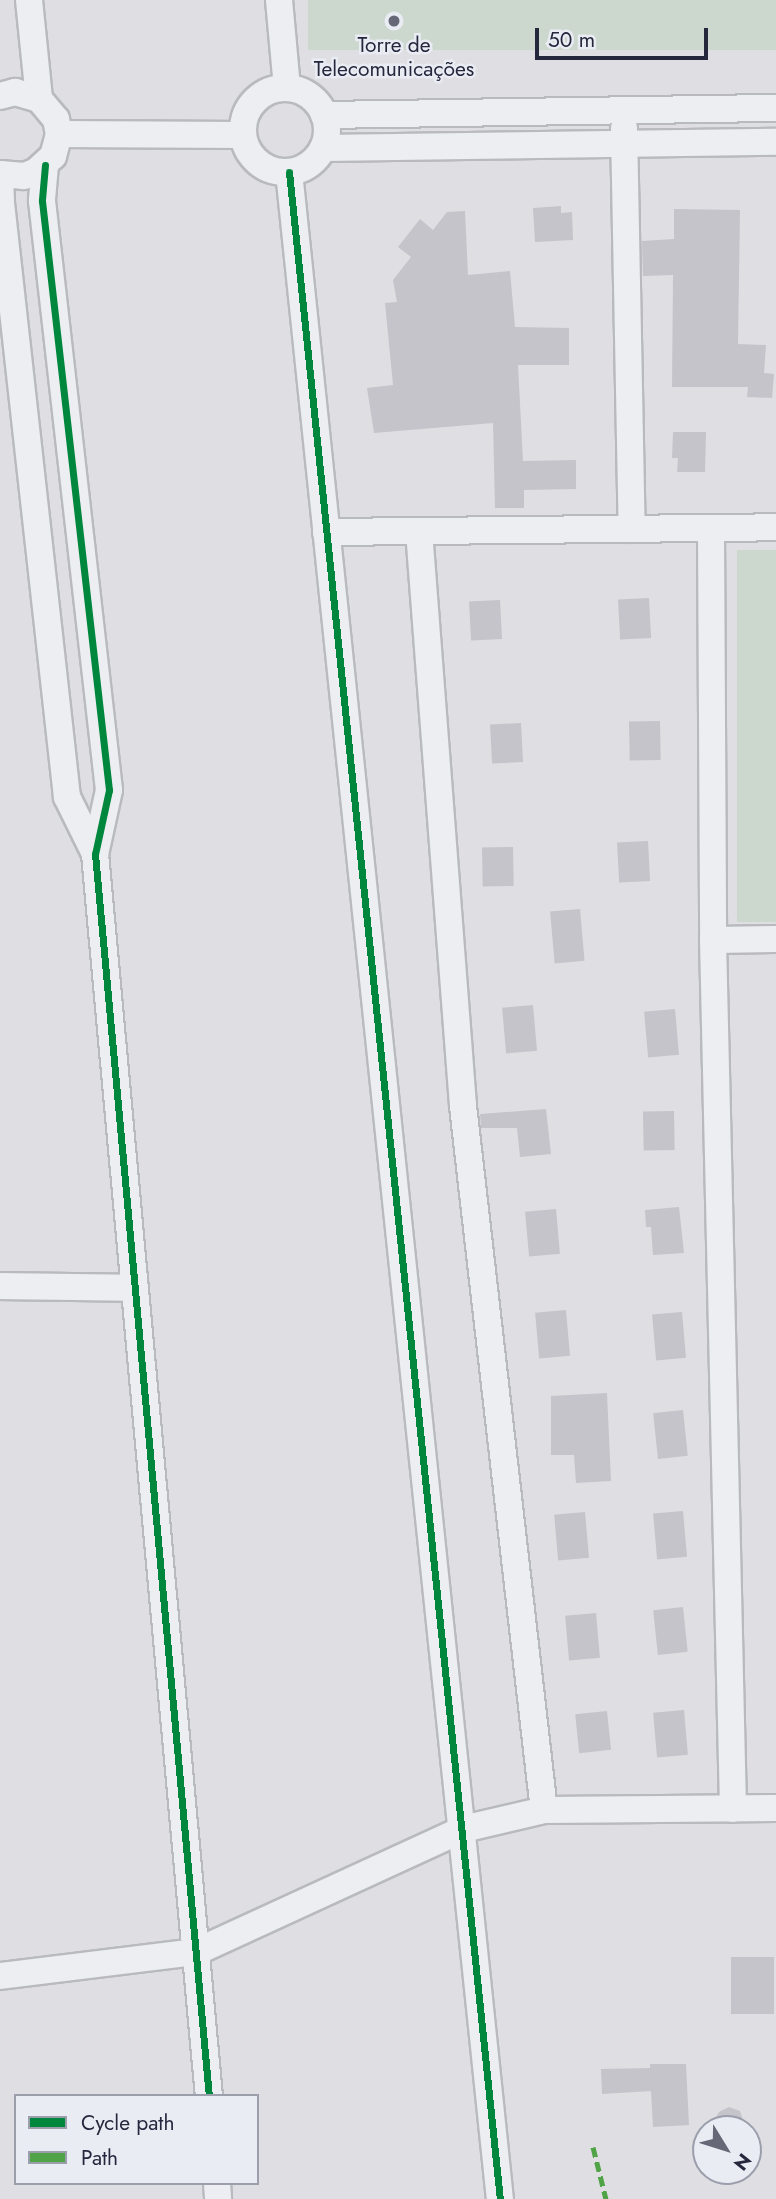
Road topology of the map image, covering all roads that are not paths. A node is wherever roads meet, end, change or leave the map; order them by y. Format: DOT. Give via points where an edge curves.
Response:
graph roads {
  1 [pos="29,0"];
  2 [pos="279,0"];
  3 [pos="287,88"];
  4 [pos="0,96"];
  5 [pos="39,99"];
  6 [pos="776,108"];
  7 [pos="624,110"];
  8 [pos="324,115"];
  9 [pos="59,134"];
  10 [pos="243,135"];
  11 [pos="776,142"];
  12 [pos="625,144"];
  13 [pos="323,148"];
  14 [pos="45,165"];
  15 [pos="289,172"];
  16 [pos="0,174"];
  17 [pos="776,527"];
  18 [pos="632,528"];
  19 [pos="710,528"];
  20 [pos="419,531"];
  21 [pos="326,532"];
  22 [pos="109,790"];
  23 [pos="67,797"];
  24 [pos="96,854"];
  25 [pos="776,939"];
  26 [pos="713,940"];
  27 [pos="0,1286"];
  28 [pos="135,1288"];
  29 [pos="776,1808"];
  30 [pos="733,1809"];
  31 [pos="544,1810"];
  32 [pos="463,1829"];
  33 [pos="196,1952"];
  34 [pos="0,1976"];
  35 [pos="209,2094"];
  36 [pos="500,2199"];
  1 -- 5 [label="street"];
  2 -- 3 [label="street"];
  3 -- 8 [label="street" via="310,96"];
  3 -- 10 [label="street" via="254,101 243,123"];
  4 -- 5 [label="street" via="15,92"];
  5 -- 9 [label="street" via="56,119"];
  6 -- 7 [label="street"];
  7 -- 8 [label="street"];
  7 -- 12 [label="street"];
  8 -- 13 [label="street"];
  9 -- 10 [label="street"];
  9 -- 14 [label="street"];
  10 -- 15 [label="street" via="246,148 264,167"];
  11 -- 12 [label="street"];
  12 -- 13 [label="street"];
  12 -- 18 [label="street"];
  13 -- 15 [label="street" via="310,164"];
  14 -- 16 [label="street" via="24,176"];
  14 -- 22 [label="street" via="44,215"];
  15 -- 21 [label="street"];
  16 -- 23 [label="street"];
  17 -- 19 [label="street"];
  18 -- 19 [label="street"];
  18 -- 20 [label="street"];
  19 -- 26 [label="street"];
  20 -- 21 [label="street"];
  20 -- 31 [label="street" via="463,1106"];
  21 -- 32 [label="street"];
  22 -- 23 [label="street"];
  22 -- 24 [label="street"];
  23 -- 24 [label="street"];
  24 -- 28 [label="street"];
  25 -- 26 [label="street"];
  26 -- 30 [label="street"];
  27 -- 28 [label="street"];
  28 -- 33 [label="street"];
  29 -- 30 [label="street"];
  30 -- 31 [label="street"];
  31 -- 32 [label="street"];
  32 -- 33 [label="street"];
  32 -- 36 [label="street"];
  33 -- 34 [label="street"];
  33 -- 35 [label="street"];
}
